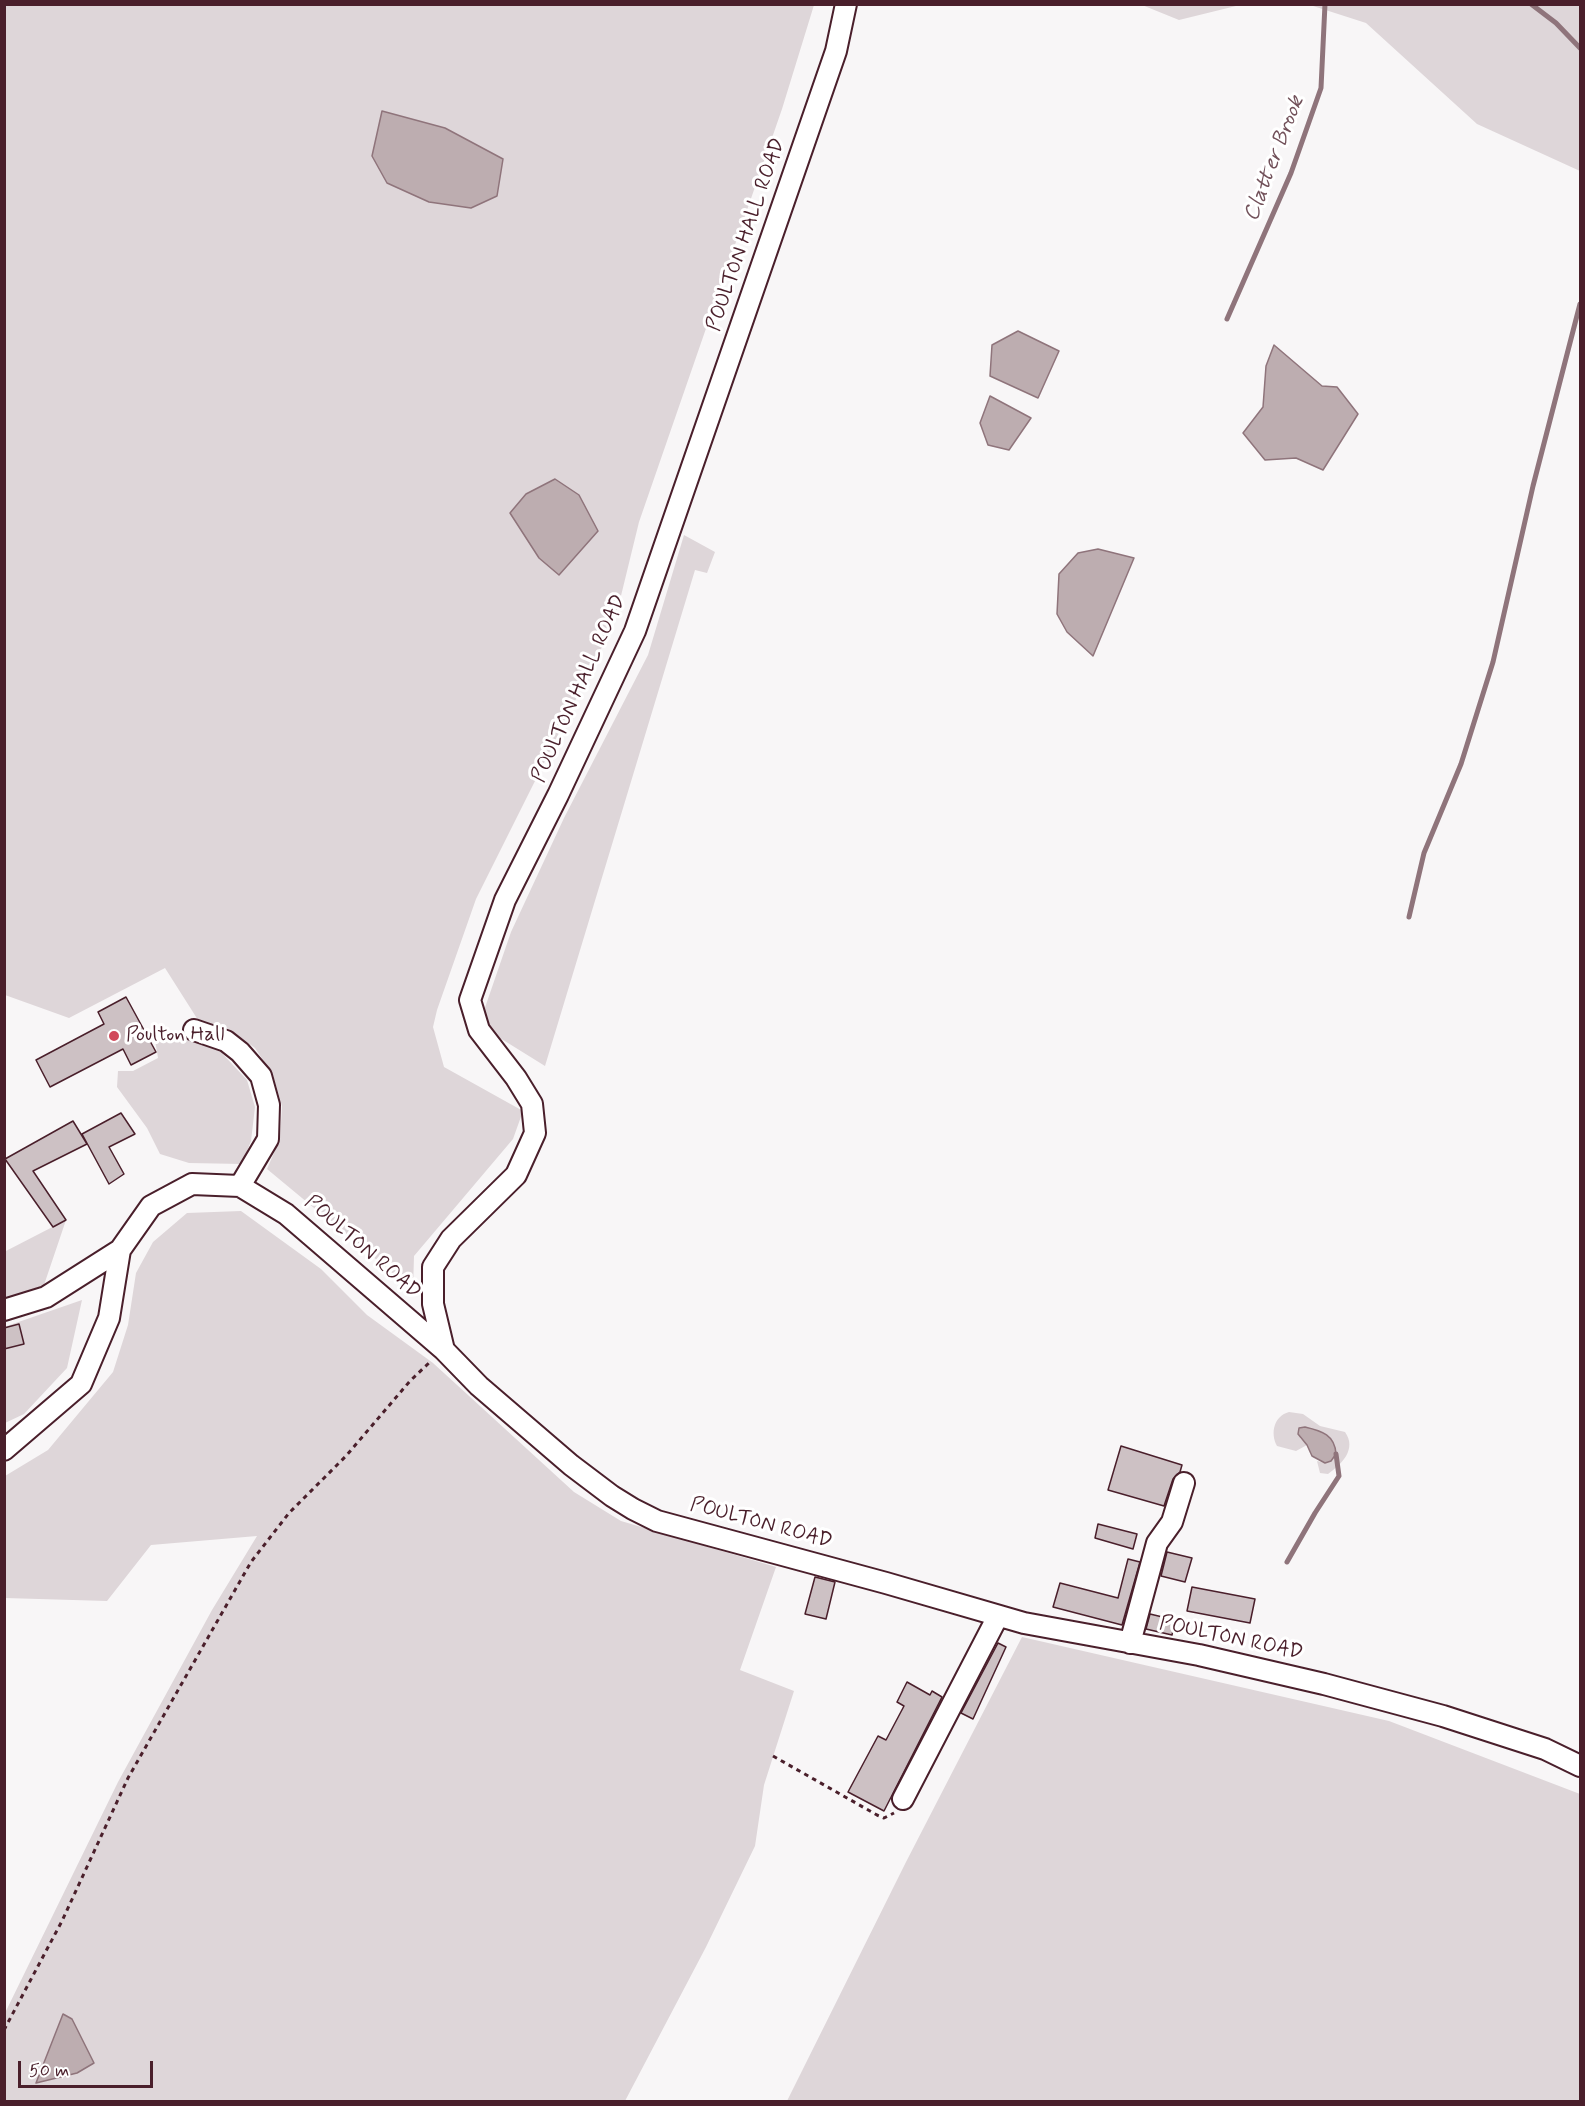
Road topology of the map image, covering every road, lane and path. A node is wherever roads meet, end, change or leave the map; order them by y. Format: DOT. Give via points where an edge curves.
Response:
graph roads {
  1 [pos="846,4"];
  2 [pos="194,1030"];
  3 [pos="240,1186"];
  4 [pos="120,1250"];
  5 [pos="4,1310"];
  6 [pos="444,1350"];
  7 [pos="4,1450"];
  8 [pos="1184,1483"];
  9 [pos="998,1616"];
  10 [pos="1130,1643"];
  11 [pos="773,1756"];
  12 [pos="1581,1766"];
  13 [pos="903,1799"];
  14 [pos="4,2030"];
  1 -- 6 [label="street, POULTON HALL ROAD" via="836,51 635,631 505,900 470,1000 479,1030 532,1104 535,1133 516,1175 451,1239 433,1267 433,1304"];
  2 -- 3 [label="street" via="226,1041 261,1076 269,1105 268,1139"];
  3 -- 4 [label="street, POULTON ROAD" via="192,1184 151,1206"];
  3 -- 6 [label="street, POULTON ROAD" via="286,1214"];
  4 -- 5 [label="street" via="46,1297"];
  4 -- 7 [label="street, POULTON ROAD" via="109,1318 81,1384"];
  6 -- 9 [label="street, POULTON ROAD" via="479,1386 571,1465 633,1509 657,1521"];
  6 -- 14 [label="path" via="410,1381 346,1456 289,1513 251,1562 128,1778 62,1921"];
  8 -- 10 [label="street" via="1172,1522 1157,1543"];
  9 -- 10 [label="street, POULTON ROAD"];
  9 -- 13 [label="street"];
  10 -- 12 [label="street, POULTON ROAD" via="1199,1655 1443,1716 1545,1749"];
  11 -- 13 [label="path" via="884,1818 896,1811"];
}
